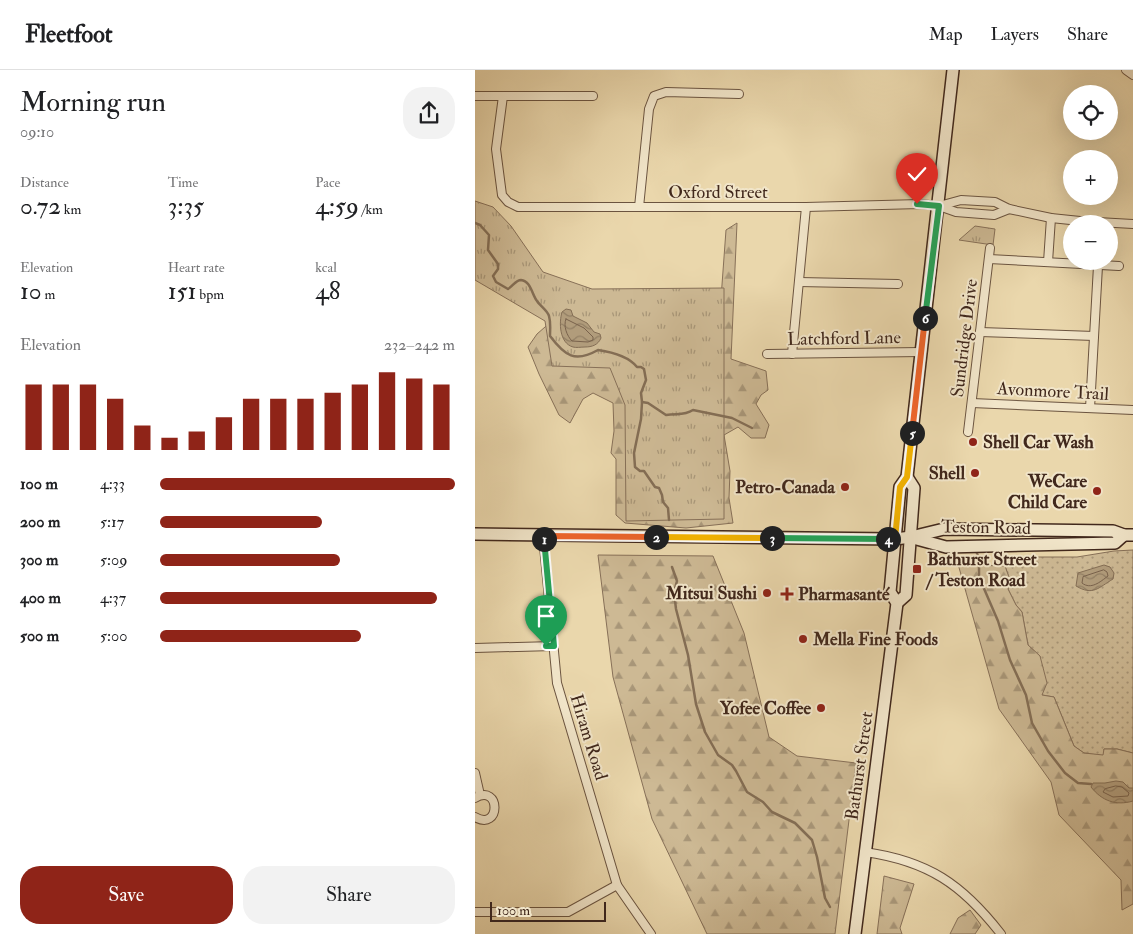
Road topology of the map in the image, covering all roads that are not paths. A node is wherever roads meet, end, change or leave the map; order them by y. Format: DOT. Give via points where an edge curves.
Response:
graph roads {
  1 [pos="953,70"];
  2 [pos="1126,70"];
  3 [pos="1133,75"];
  4 [pos="739,94"];
  5 [pos="475,96"];
  6 [pos="503,96"];
  7 [pos="593,96"];
  8 [pos="939,206"];
  9 [pos="639,207"];
  10 [pos="806,207"];
  11 [pos="1009,210"];
  12 [pos="1051,218"];
  13 [pos="1133,224"];
  14 [pos="990,248"];
  15 [pos="989,259"];
  16 [pos="1048,262"];
  17 [pos="1063,263"];
  18 [pos="1098,270"];
  19 [pos="799,282"];
  20 [pos="898,284"];
  21 [pos="980,332"];
  22 [pos="1094,336"];
  23 [pos="921,352"];
  24 [pos="767,354"];
  25 [pos="792,354"];
  26 [pos="972,402"];
  27 [pos="1090,408"];
  28 [pos="1133,410"];
  29 [pos="968,432"];
  30 [pos="907,477"];
  31 [pos="475,534"];
  32 [pos="1129,535"];
  33 [pos="543,536"];
  34 [pos="911,537"];
  35 [pos="895,539"];
  36 [pos="897,603"];
  37 [pos="554,646"];
  38 [pos="475,648"];
  39 [pos="475,773"];
  40 [pos="477,797"];
  41 [pos="475,817"];
  42 [pos="865,852"];
  43 [pos="617,885"];
  44 [pos="475,912"];
  45 [pos="651,934"];
  46 [pos="855,934"];
  47 [pos="1001,934"];
  1 -- 8 [label="main road, Bathurst Street"];
  2 -- 3 [label="street"];
  4 -- 9 [label="street" via="666,92 653,96"];
  5 -- 6 [label="street"];
  6 -- 7 [label="street"];
  6 -- 9 [label="street, Oxford Street" via="496,150 502,195 508,202 518,207"];
  8 -- 10 [label="street, Oxford Street"];
  8 -- 11 [label="street" via="956,212 994,215"];
  8 -- 11 [label="street" via="961,200 995,202"];
  8 -- 23 [label="main road, Bathurst Street"];
  9 -- 10 [label="street, Oxford Street"];
  10 -- 19 [label="street"];
  11 -- 12 [label="street"];
  12 -- 13 [label="street"];
  12 -- 16 [label="street"];
  14 -- 15 [label="street, Sundridge Drive"];
  15 -- 16 [label="street"];
  15 -- 21 [label="street, Sundridge Drive"];
  16 -- 17 [label="street"];
  18 -- 22 [label="street"];
  19 -- 20 [label="street"];
  19 -- 25 [label="street"];
  21 -- 22 [label="street"];
  21 -- 26 [label="street, Sundridge Drive"];
  22 -- 27 [label="street"];
  23 -- 25 [label="street, Latchford Lane"];
  23 -- 30 [label="main road, Bathurst Street"];
  24 -- 25 [label="street, Latchford Lane"];
  26 -- 27 [label="street, Avonmore Trail"];
  26 -- 29 [label="street, Sundridge Drive"];
  27 -- 28 [label="street, Avonmore Trail"];
  30 -- 34 [label="main road, Bathurst Street" via="914,488"];
  30 -- 35 [label="main road, Bathurst Street" via="900,487"];
  31 -- 33 [label="main road"];
  32 -- 34 [label="main road, Teston Road" via="1113,531 943,529"];
  32 -- 34 [label="main road, Teston Road" via="1115,543 946,547"];
  33 -- 35 [label="main road"];
  33 -- 37 [label="street, Hiram Road"];
  34 -- 35 [label="main road"];
  34 -- 36 [label="main road, Bathurst Street" via="905,595"];
  35 -- 36 [label="main road, Bathurst Street" via="890,592"];
  36 -- 42 [label="main road, Bathurst Street"];
  37 -- 38 [label="street"];
  37 -- 43 [label="street, Hiram Road" via="557,683"];
  39 -- 40 [label="street"];
  40 -- 41 [label="street" via="491,798 495,809 489,819"];
  42 -- 46 [label="main road, Bathurst Street"];
  42 -- 47 [label="street" via="884,854 921,866 947,880 982,910"];
  43 -- 44 [label="street" via="568,912"];
  43 -- 45 [label="street, Hiram Road"];
}
